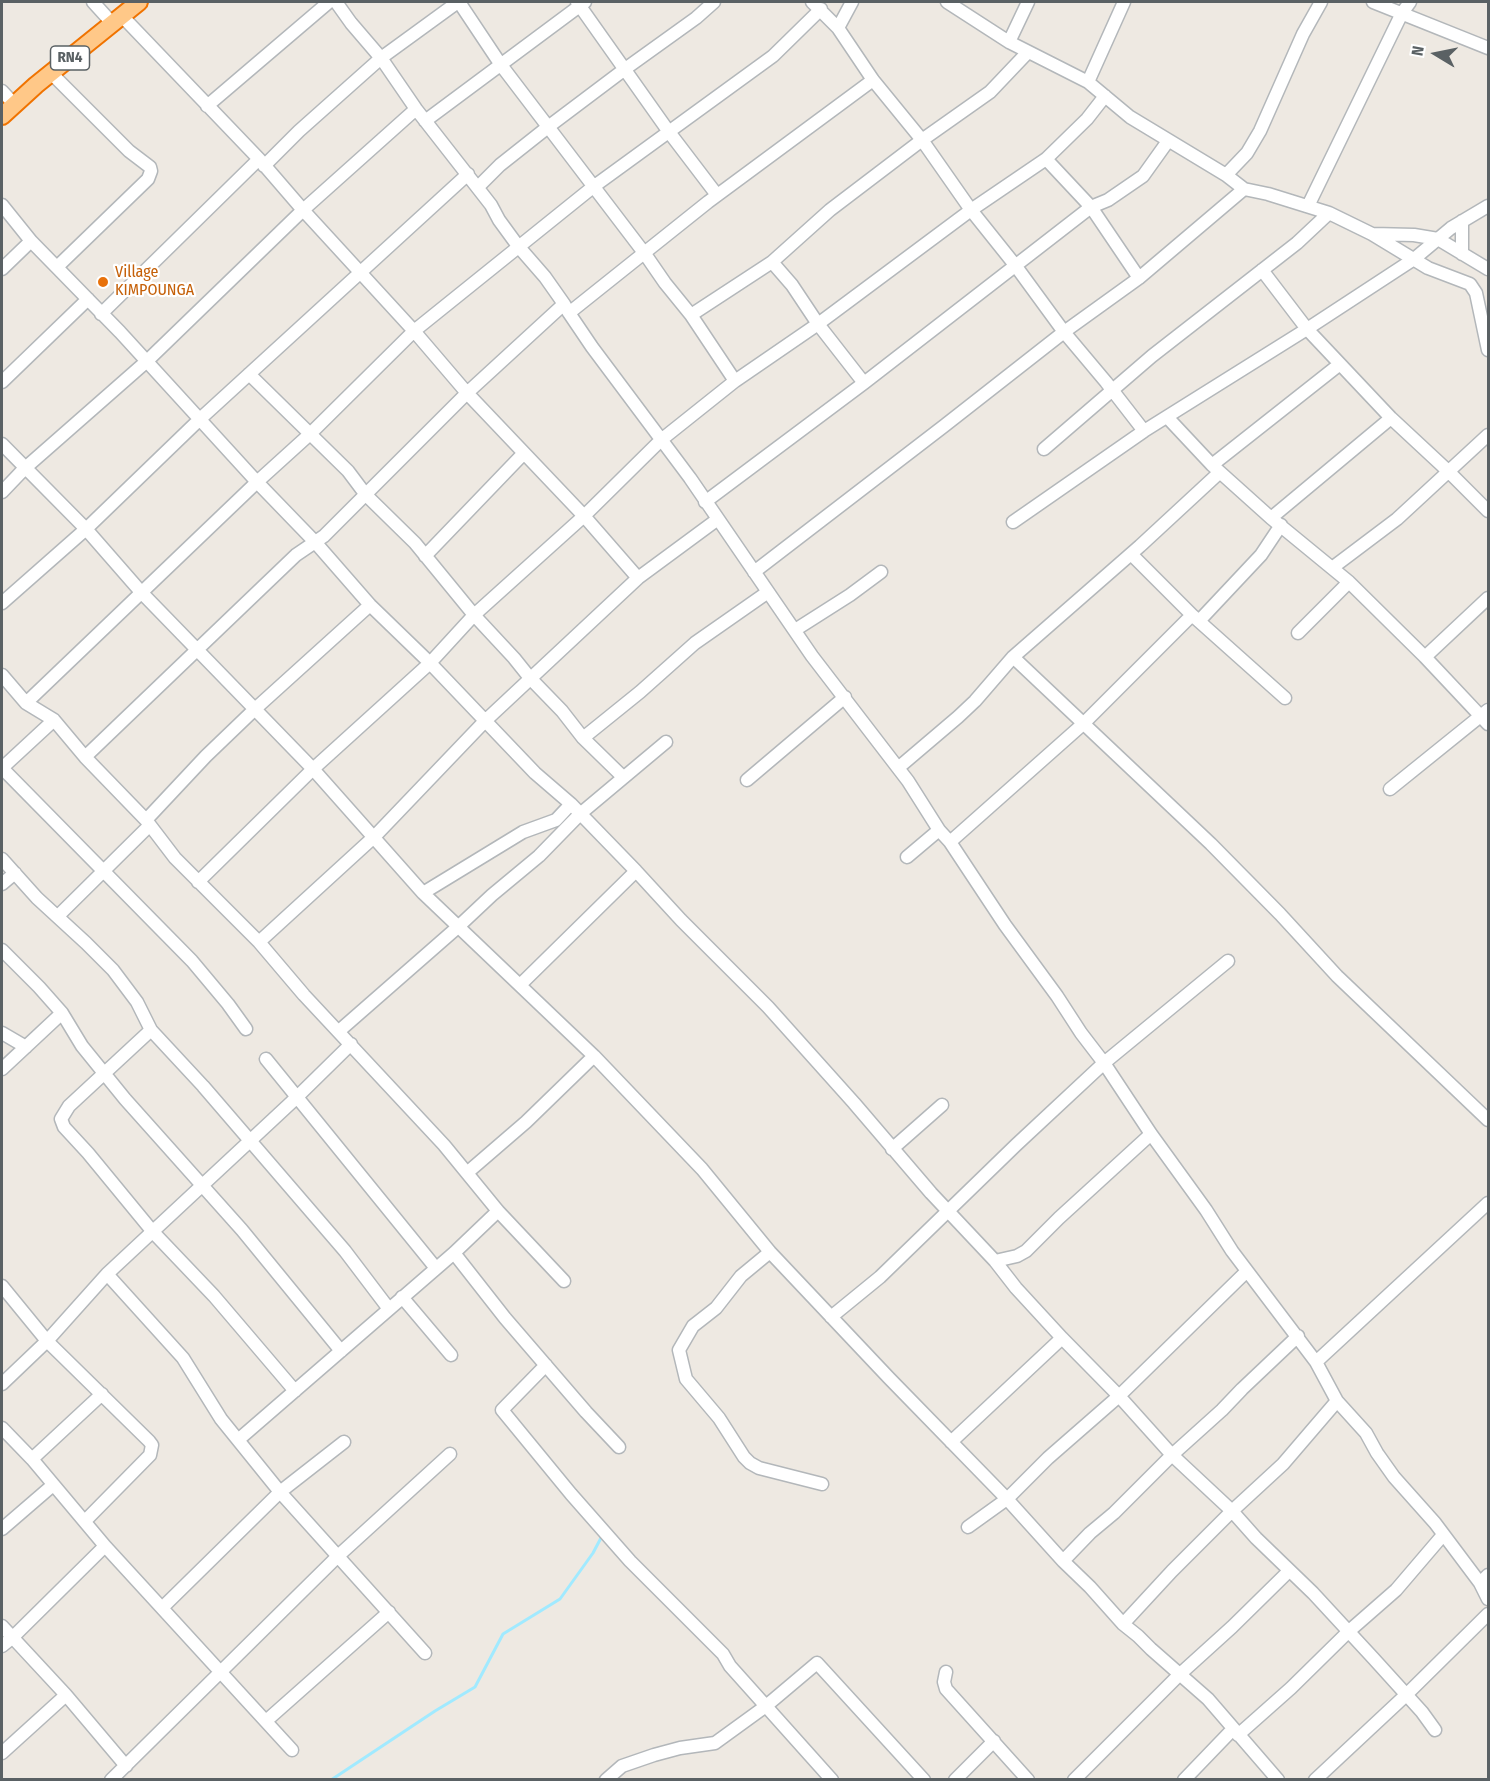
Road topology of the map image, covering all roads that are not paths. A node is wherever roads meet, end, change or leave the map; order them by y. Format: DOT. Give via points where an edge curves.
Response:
graph roads {
  1 [pos="93,2"];
  2 [pos="139,2"];
  3 [pos="329,2"];
  4 [pos="336,2"];
  5 [pos="458,2"];
  6 [pos="714,2"];
  7 [pos="852,2"];
  8 [pos="947,2"];
  9 [pos="1028,2"];
  10 [pos="1124,2"];
  11 [pos="1321,2"];
  12 [pos="1373,2"];
  13 [pos="1410,2"];
  14 [pos="580,3"];
  15 [pos="816,5"];
  16 [pos="1402,13"];
  17 [pos="118,20"];
  18 [pos="838,28"];
  19 [pos="1009,42"];
  20 [pos="1487,43"];
  21 [pos="1028,52"];
  22 [pos="381,58"];
  23 [pos="501,65"];
  24 [pos="624,69"];
  25 [pos="51,73"];
  26 [pos="873,80"];
  27 [pos="1088,82"];
  28 [pos="2,91"];
  29 [pos="1104,96"];
  30 [pos="15,105"];
  31 [pos="207,106"];
  32 [pos="416,109"];
  33 [pos="2,116"];
  34 [pos="425,121"];
  35 [pos="548,127"];
  36 [pos="669,132"];
  37 [pos="922,140"];
  38 [pos="1168,141"];
  39 [pos="1046,159"];
  40 [pos="262,163"];
  41 [pos="468,174"];
  42 [pos="1226,175"];
  43 [pos="593,187"];
  44 [pos="478,188"];
  45 [pos="1244,189"];
  46 [pos="717,195"];
  47 [pos="2,205"];
  48 [pos="1308,206"];
  49 [pos="1488,206"];
  50 [pos="1091,207"];
  51 [pos="303,210"];
  52 [pos="971,210"];
  53 [pos="1329,213"];
  54 [pos="1462,221"];
  55 [pos="1372,234"];
  56 [pos="1438,239"];
  57 [pos="30,241"];
  58 [pos="518,246"];
  59 [pos="645,254"];
  60 [pos="1465,256"];
  61 [pos="1414,259"];
  62 [pos="772,262"];
  63 [pos="1015,265"];
  64 [pos="57,267"];
  65 [pos="2,269"];
  66 [pos="1488,269"];
  67 [pos="1262,270"];
  68 [pos="359,272"];
  69 [pos="1452,277"];
  70 [pos="1139,278"];
  71 [pos="88,299"];
  72 [pos="567,308"];
  73 [pos="102,314"];
  74 [pos="691,315"];
  75 [pos="818,324"];
  76 [pos="1307,330"];
  77 [pos="414,331"];
  78 [pos="1064,332"];
  79 [pos="1488,350"];
  80 [pos="147,361"];
  81 [pos="1340,364"];
  82 [pos="249,374"];
  83 [pos="735,381"];
  84 [pos="2,382"];
  85 [pos="864,383"];
  86 [pos="1112,389"];
  87 [pos="467,393"];
  88 [pos="1167,417"];
  89 [pos="1391,418"];
  90 [pos="200,419"];
  91 [pos="1144,431"];
  92 [pos="310,434"];
  93 [pos="1488,435"];
  94 [pos="661,440"];
  95 [pos="2,444"];
  96 [pos="1044,449"];
  97 [pos="524,453"];
  98 [pos="1216,468"];
  99 [pos="24,469"];
  100 [pos="1448,471"];
  101 [pos="257,482"];
  102 [pos="2,492"];
  103 [pos="366,495"];
  104 [pos="705,502"];
  105 [pos="1488,511"];
  106 [pos="584,516"];
  107 [pos="718,519"];
  108 [pos="1276,521"];
  109 [pos="1013,522"];
  110 [pos="86,529"];
  111 [pos="315,542"];
  112 [pos="1131,554"];
  113 [pos="425,556"];
  114 [pos="1332,568"];
  115 [pos="754,572"];
  116 [pos="881,572"];
  117 [pos="638,578"];
  118 [pos="1348,582"];
  119 [pos="141,592"];
  120 [pos="768,592"];
  121 [pos="1488,598"];
  122 [pos="2,603"];
  123 [pos="370,605"];
  124 [pos="474,615"];
  125 [pos="1196,618"];
  126 [pos="795,630"];
  127 [pos="1298,633"];
  128 [pos="197,651"];
  129 [pos="1013,657"];
  130 [pos="1425,657"];
  131 [pos="430,663"];
  132 [pos="2,675"];
  133 [pos="530,678"];
  134 [pos="845,697"];
  135 [pos="1285,698"];
  136 [pos="26,703"];
  137 [pos="255,709"];
  138 [pos="1486,717"];
  139 [pos="54,720"];
  140 [pos="485,721"];
  141 [pos="1083,724"];
  142 [pos="583,738"];
  143 [pos="666,742"];
  144 [pos="85,757"];
  145 [pos="2,768"];
  146 [pos="898,768"];
  147 [pos="314,770"];
  148 [pos="623,777"];
  149 [pos="747,780"];
  150 [pos="1390,789"];
  151 [pos="571,804"];
  152 [pos="580,814"];
  153 [pos="148,822"];
  154 [pos="939,830"];
  155 [pos="375,836"];
  156 [pos="950,842"];
  157 [pos="907,857"];
  158 [pos="2,859"];
  159 [pos="636,871"];
  160 [pos="104,872"];
  161 [pos="15,873"];
  162 [pos="198,882"];
  163 [pos="2,884"];
  164 [pos="423,893"];
  165 [pos="58,916"];
  166 [pos="459,926"];
  167 [pos="259,942"];
  168 [pos="2,950"];
  169 [pos="1228,961"];
  170 [pos="520,985"];
  171 [pos="62,1013"];
  172 [pos="246,1029"];
  173 [pos="151,1030"];
  174 [pos="339,1031"];
  175 [pos="2,1032"];
  176 [pos="351,1044"];
  177 [pos="26,1047"];
  178 [pos="594,1056"];
  179 [pos="266,1059"];
  180 [pos="1104,1063"];
  181 [pos="2,1069"];
  182 [pos="104,1072"];
  183 [pos="296,1098"];
  184 [pos="942,1105"];
  185 [pos="1488,1120"];
  186 [pos="1150,1134"];
  187 [pos="249,1140"];
  188 [pos="892,1149"];
  189 [pos="468,1173"];
  190 [pos="202,1186"];
  191 [pos="1488,1203"];
  192 [pos="498,1211"];
  193 [pos="947,1211"];
  194 [pos="153,1232"];
  195 [pos="770,1252"];
  196 [pos="454,1253"];
  197 [pos="994,1261"];
  198 [pos="435,1268"];
  199 [pos="1247,1272"];
  200 [pos="107,1274"];
  201 [pos="564,1281"];
  202 [pos="2,1286"];
  203 [pos="402,1297"];
  204 [pos="389,1309"];
  205 [pos="831,1317"];
  206 [pos="1298,1336"];
  207 [pos="1062,1338"];
  208 [pos="47,1341"];
  209 [pos="341,1351"];
  210 [pos="452,1355"];
  211 [pos="1316,1362"];
  212 [pos="546,1365"];
  213 [pos="2,1384"];
  214 [pos="295,1391"];
  215 [pos="102,1394"];
  216 [pos="1119,1396"];
  217 [pos="1337,1401"];
  218 [pos="2,1428"];
  219 [pos="238,1440"];
  220 [pos="344,1442"];
  221 [pos="951,1442"];
  222 [pos="619,1447"];
  223 [pos="450,1454"];
  224 [pos="1173,1455"];
  225 [pos="32,1459"];
  226 [pos="822,1484"];
  227 [pos="53,1485"];
  228 [pos="280,1492"];
  229 [pos="1008,1498"];
  230 [pos="1232,1511"];
  231 [pos="85,1521"];
  232 [pos="968,1527"];
  233 [pos="2,1529"];
  234 [pos="1443,1535"];
  235 [pos="105,1546"];
  236 [pos="338,1556"];
  237 [pos="1063,1561"];
  238 [pos="1289,1571"];
  239 [pos="1484,1579"];
  240 [pos="1488,1599"];
  241 [pos="162,1608"];
  242 [pos="389,1612"];
  243 [pos="1488,1614"];
  244 [pos="1123,1624"];
  245 [pos="2,1626"];
  246 [pos="1348,1632"];
  247 [pos="13,1637"];
  248 [pos="2,1646"];
  249 [pos="425,1653"];
  250 [pos="221,1672"];
  251 [pos="946,1672"];
  252 [pos="1179,1674"];
  253 [pos="66,1695"];
  254 [pos="1406,1695"];
  255 [pos="766,1706"];
  256 [pos="266,1721"];
  257 [pos="1435,1730"];
  258 [pos="1235,1732"];
  259 [pos="994,1741"];
  260 [pos="291,1750"];
  261 [pos="2,1754"];
  262 [pos="126,1766"];
  263 [pos="111,1779"];
  264 [pos="606,1779"];
  265 [pos="832,1779"];
  266 [pos="924,1779"];
  267 [pos="955,1779"];
  268 [pos="1028,1779"];
  269 [pos="1074,1779"];
  270 [pos="1184,1779"];
  271 [pos="1278,1779"];
  272 [pos="1315,1779"];
  1 -- 17 [label="street"];
  2 -- 17 [label="highway, RN4"];
  3 -- 31 [label="street"];
  4 -- 22 [label="street"];
  5 -- 22 [label="street"];
  5 -- 23 [label="street"];
  6 -- 24 [label="street"];
  7 -- 18 [label="street"];
  8 -- 19 [label="street"];
  9 -- 19 [label="street"];
  10 -- 27 [label="street"];
  11 -- 42 [label="street" via="1260,131 1247,153"];
  12 -- 16 [label="street"];
  13 -- 16 [label="street"];
  14 -- 23 [label="street"];
  14 -- 24 [label="street"];
  15 -- 18 [label="street"];
  15 -- 36 [label="street" via="773,56"];
  16 -- 20 [label="street"];
  16 -- 48 [label="street"];
  17 -- 25 [label="highway, RN4"];
  17 -- 31 [label="street"];
  18 -- 26 [label="street"];
  19 -- 21 [label="street"];
  21 -- 27 [label="street"];
  21 -- 37 [label="street" via="990,92"];
  22 -- 32 [label="street"];
  22 -- 40 [label="street"];
  23 -- 34 [label="street"];
  23 -- 35 [label="street"];
  24 -- 35 [label="street"];
  24 -- 36 [label="street"];
  25 -- 30 [label="highway, RN4"];
  25 -- 64 [label="street" via="151,171"];
  26 -- 37 [label="street"];
  26 -- 46 [label="street"];
  27 -- 29 [label="street"];
  28 -- 30 [label="street"];
  29 -- 38 [label="street"];
  29 -- 39 [label="street" via="1087,119"];
  30 -- 33 [label="highway, RN4"];
  31 -- 40 [label="street"];
  32 -- 34 [label="street"];
  32 -- 51 [label="street"];
  34 -- 41 [label="street"];
  35 -- 43 [label="street"];
  35 -- 44 [label="street"];
  36 -- 43 [label="street"];
  36 -- 46 [label="street"];
  37 -- 52 [label="street"];
  37 -- 62 [label="street" via="830,210"];
  38 -- 42 [label="street"];
  38 -- 50 [label="street" via="1143,176"];
  39 -- 50 [label="street"];
  39 -- 52 [label="street"];
  40 -- 51 [label="street"];
  40 -- 73 [label="street"];
  41 -- 44 [label="street"];
  41 -- 68 [label="street"];
  42 -- 45 [label="street"];
  43 -- 58 [label="street"];
  43 -- 59 [label="street"];
  44 -- 58 [label="street"];
  45 -- 48 [label="street"];
  45 -- 70 [label="street"];
  46 -- 59 [label="street"];
  47 -- 57 [label="street"];
  48 -- 53 [label="street"];
  49 -- 54 [label="street"];
  50 -- 63 [label="street"];
  50 -- 70 [label="street"];
  51 -- 68 [label="street"];
  51 -- 80 [label="street"];
  52 -- 63 [label="street"];
  52 -- 75 [label="street"];
  53 -- 55 [label="street"];
  53 -- 67 [label="street"];
  54 -- 56 [label="street"];
  54 -- 60 [label="street"];
  55 -- 56 [label="street"];
  55 -- 61 [label="street"];
  56 -- 60 [label="street"];
  56 -- 61 [label="street"];
  57 -- 64 [label="street"];
  57 -- 65 [label="street"];
  58 -- 72 [label="street"];
  58 -- 77 [label="street"];
  59 -- 72 [label="street"];
  59 -- 74 [label="street"];
  60 -- 66 [label="street"];
  60 -- 69 [label="street"];
  61 -- 69 [label="street"];
  61 -- 76 [label="street"];
  62 -- 74 [label="street"];
  62 -- 75 [label="street"];
  63 -- 78 [label="street"];
  63 -- 85 [label="street"];
  64 -- 71 [label="street"];
  67 -- 76 [label="street"];
  67 -- 86 [label="street"];
  68 -- 77 [label="street"];
  68 -- 82 [label="street"];
  69 -- 79 [label="street" via="1473,287"];
  70 -- 78 [label="street"];
  71 -- 73 [label="street"];
  71 -- 84 [label="street"];
  72 -- 87 [label="street"];
  72 -- 94 [label="street"];
  73 -- 80 [label="street"];
  74 -- 83 [label="street"];
  75 -- 83 [label="street"];
  75 -- 85 [label="street"];
  76 -- 81 [label="street"];
  76 -- 88 [label="street"];
  77 -- 87 [label="street"];
  77 -- 92 [label="street"];
  78 -- 86 [label="street"];
  78 -- 115 [label="street"];
  80 -- 90 [label="street"];
  80 -- 99 [label="street"];
  81 -- 89 [label="street"];
  81 -- 98 [label="street"];
  82 -- 90 [label="street"];
  82 -- 92 [label="street"];
  83 -- 94 [label="street"];
  85 -- 104 [label="street"];
  86 -- 91 [label="street"];
  86 -- 96 [label="street"];
  87 -- 97 [label="street"];
  87 -- 103 [label="street"];
  88 -- 91 [label="street"];
  88 -- 98 [label="street"];
  89 -- 100 [label="street"];
  89 -- 108 [label="street"];
  90 -- 101 [label="street"];
  90 -- 110 [label="street"];
  91 -- 109 [label="street"];
  92 -- 101 [label="street"];
  92 -- 103 [label="street"];
  93 -- 100 [label="street"];
  94 -- 104 [label="street"];
  94 -- 106 [label="street"];
  95 -- 99 [label="street"];
  97 -- 106 [label="street"];
  97 -- 113 [label="street"];
  98 -- 108 [label="street"];
  98 -- 112 [label="street"];
  99 -- 102 [label="street"];
  99 -- 110 [label="street"];
  100 -- 105 [label="street"];
  100 -- 114 [label="street" via="1397,519"];
  101 -- 111 [label="street"];
  101 -- 119 [label="street"];
  103 -- 111 [label="street"];
  103 -- 113 [label="street"];
  104 -- 107 [label="street"];
  106 -- 117 [label="street"];
  106 -- 124 [label="street"];
  107 -- 115 [label="street"];
  107 -- 117 [label="street"];
  108 -- 114 [label="street"];
  108 -- 125 [label="street" via="1261,555"];
  110 -- 119 [label="street"];
  110 -- 122 [label="street"];
  111 -- 123 [label="street"];
  111 -- 128 [label="street" via="296,555"];
  112 -- 125 [label="street"];
  112 -- 129 [label="street"];
  113 -- 124 [label="street"];
  114 -- 118 [label="street"];
  115 -- 120 [label="street"];
  116 -- 126 [label="street"];
  117 -- 133 [label="street"];
  118 -- 127 [label="street"];
  118 -- 130 [label="street"];
  119 -- 128 [label="street"];
  119 -- 136 [label="street"];
  120 -- 126 [label="street"];
  120 -- 142 [label="street" via="695,643"];
  121 -- 130 [label="street"];
  123 -- 131 [label="street"];
  123 -- 137 [label="street"];
  124 -- 131 [label="street"];
  124 -- 133 [label="street"];
  125 -- 135 [label="street"];
  125 -- 141 [label="street"];
  126 -- 134 [label="street"];
  128 -- 137 [label="street"];
  128 -- 144 [label="street"];
  129 -- 141 [label="street"];
  129 -- 146 [label="street" via="967,709"];
  130 -- 138 [label="street"];
  131 -- 140 [label="street"];
  131 -- 147 [label="street"];
  132 -- 136 [label="street"];
  133 -- 140 [label="street"];
  133 -- 142 [label="street"];
  134 -- 146 [label="street"];
  134 -- 149 [label="street"];
  136 -- 139 [label="street"];
  137 -- 147 [label="street"];
  137 -- 153 [label="street" via="206,756"];
  138 -- 150 [label="street"];
  139 -- 144 [label="street"];
  139 -- 145 [label="street"];
  140 -- 151 [label="street"];
  140 -- 155 [label="street"];
  141 -- 156 [label="street"];
  141 -- 185 [label="street" via="1211,844 1337,976"];
  142 -- 148 [label="street"];
  143 -- 148 [label="street"];
  144 -- 153 [label="street"];
  145 -- 160 [label="street"];
  146 -- 154 [label="street"];
  147 -- 155 [label="street"];
  147 -- 162 [label="street"];
  148 -- 152 [label="street"];
  151 -- 152 [label="street"];
  151 -- 164 [label="street" via="556,820 523,832"];
  152 -- 159 [label="street"];
  152 -- 166 [label="street"];
  153 -- 160 [label="street"];
  153 -- 162 [label="street"];
  154 -- 156 [label="street"];
  154 -- 157 [label="street"];
  155 -- 164 [label="street"];
  155 -- 167 [label="street"];
  156 -- 180 [label="street"];
  158 -- 161 [label="street"];
  159 -- 170 [label="street"];
  159 -- 188 [label="street" via="768,1006"];
  160 -- 165 [label="street"];
  160 -- 172 [label="street" via="192,961"];
  161 -- 163 [label="street"];
  161 -- 165 [label="street"];
  162 -- 167 [label="street"];
  164 -- 166 [label="street"];
  165 -- 173 [label="street" via="113,970 137,1002"];
  166 -- 170 [label="street"];
  166 -- 174 [label="street"];
  167 -- 174 [label="street"];
  168 -- 171 [label="street"];
  169 -- 180 [label="street"];
  170 -- 178 [label="street"];
  171 -- 177 [label="street"];
  171 -- 182 [label="street"];
  173 -- 182 [label="street"];
  173 -- 187 [label="street"];
  174 -- 176 [label="street"];
  175 -- 177 [label="street"];
  176 -- 183 [label="street"];
  176 -- 189 [label="street"];
  177 -- 181 [label="street"];
  178 -- 189 [label="street"];
  178 -- 195 [label="street" via="702,1169"];
  179 -- 183 [label="street"];
  180 -- 186 [label="street"];
  180 -- 193 [label="street"];
  182 -- 190 [label="street"];
  182 -- 194 [label="street" via="61,1119"];
  183 -- 187 [label="street"];
  183 -- 198 [label="street"];
  184 -- 188 [label="street"];
  186 -- 197 [label="street" via="1026,1251"];
  186 -- 199 [label="street"];
  187 -- 190 [label="street"];
  187 -- 204 [label="street" via="345,1251"];
  188 -- 193 [label="street"];
  189 -- 192 [label="street"];
  190 -- 194 [label="street"];
  190 -- 209 [label="street" via="243,1230"];
  191 -- 211 [label="street"];
  192 -- 196 [label="street"];
  192 -- 201 [label="street"];
  193 -- 197 [label="street"];
  193 -- 205 [label="street" via="880,1277"];
  194 -- 200 [label="street"];
  194 -- 214 [label="street"];
  195 -- 205 [label="street"];
  195 -- 226 [label="street" via="693,1326 680,1350 686,1379 750,1463"];
  196 -- 198 [label="street"];
  196 -- 212 [label="street"];
  197 -- 207 [label="street"];
  198 -- 203 [label="street"];
  199 -- 206 [label="street"];
  199 -- 216 [label="street"];
  200 -- 208 [label="street"];
  200 -- 219 [label="street" via="183,1358"];
  202 -- 208 [label="street"];
  203 -- 204 [label="street"];
  203 -- 210 [label="street"];
  204 -- 209 [label="street"];
  205 -- 221 [label="street"];
  206 -- 211 [label="street"];
  206 -- 224 [label="street"];
  207 -- 216 [label="street"];
  207 -- 221 [label="street"];
  208 -- 213 [label="street"];
  208 -- 215 [label="street"];
  209 -- 214 [label="street"];
  211 -- 217 [label="street"];
  212 -- 222 [label="street"];
  212 -- 255 [label="street" via="502,1410 630,1561 723,1654"];
  214 -- 219 [label="street"];
  215 -- 225 [label="street"];
  215 -- 231 [label="street" via="149,1441 152,1450"];
  216 -- 224 [label="street"];
  216 -- 229 [label="street"];
  217 -- 230 [label="street" via="1283,1464"];
  217 -- 234 [label="street"];
  218 -- 225 [label="street"];
  219 -- 228 [label="street"];
  220 -- 228 [label="street"];
  221 -- 229 [label="street"];
  223 -- 236 [label="street"];
  224 -- 230 [label="street"];
  224 -- 237 [label="street"];
  225 -- 227 [label="street"];
  227 -- 231 [label="street"];
  227 -- 233 [label="street"];
  228 -- 236 [label="street"];
  228 -- 241 [label="street"];
  229 -- 232 [label="street"];
  229 -- 237 [label="street"];
  230 -- 238 [label="street"];
  230 -- 244 [label="street"];
  231 -- 235 [label="street"];
  234 -- 239 [label="street"];
  234 -- 246 [label="street" via="1396,1590"];
  235 -- 241 [label="street"];
  235 -- 247 [label="street"];
  236 -- 242 [label="street"];
  236 -- 250 [label="street"];
  237 -- 244 [label="street"];
  238 -- 246 [label="street"];
  238 -- 252 [label="street"];
  239 -- 240 [label="street"];
  241 -- 250 [label="street"];
  242 -- 249 [label="street"];
  242 -- 256 [label="street"];
  243 -- 254 [label="street"];
  244 -- 252 [label="street"];
  245 -- 247 [label="street"];
  246 -- 254 [label="street"];
  246 -- 258 [label="street" via="1291,1688"];
  247 -- 248 [label="street"];
  247 -- 253 [label="street"];
  250 -- 256 [label="street"];
  250 -- 262 [label="street"];
  251 -- 259 [label="street" via="946,1689"];
  252 -- 258 [label="street" via="1208,1699"];
  252 -- 269 [label="street"];
  253 -- 261 [label="street"];
  253 -- 262 [label="street"];
  254 -- 257 [label="street"];
  254 -- 272 [label="street"];
  255 -- 264 [label="street" via="715,1743 654,1755 622,1766"];
  255 -- 265 [label="street"];
  255 -- 266 [label="street" via="817,1663"];
  256 -- 260 [label="street"];
  258 -- 270 [label="street"];
  258 -- 271 [label="street"];
  259 -- 267 [label="street"];
  259 -- 268 [label="street"];
  262 -- 263 [label="street"];
}
